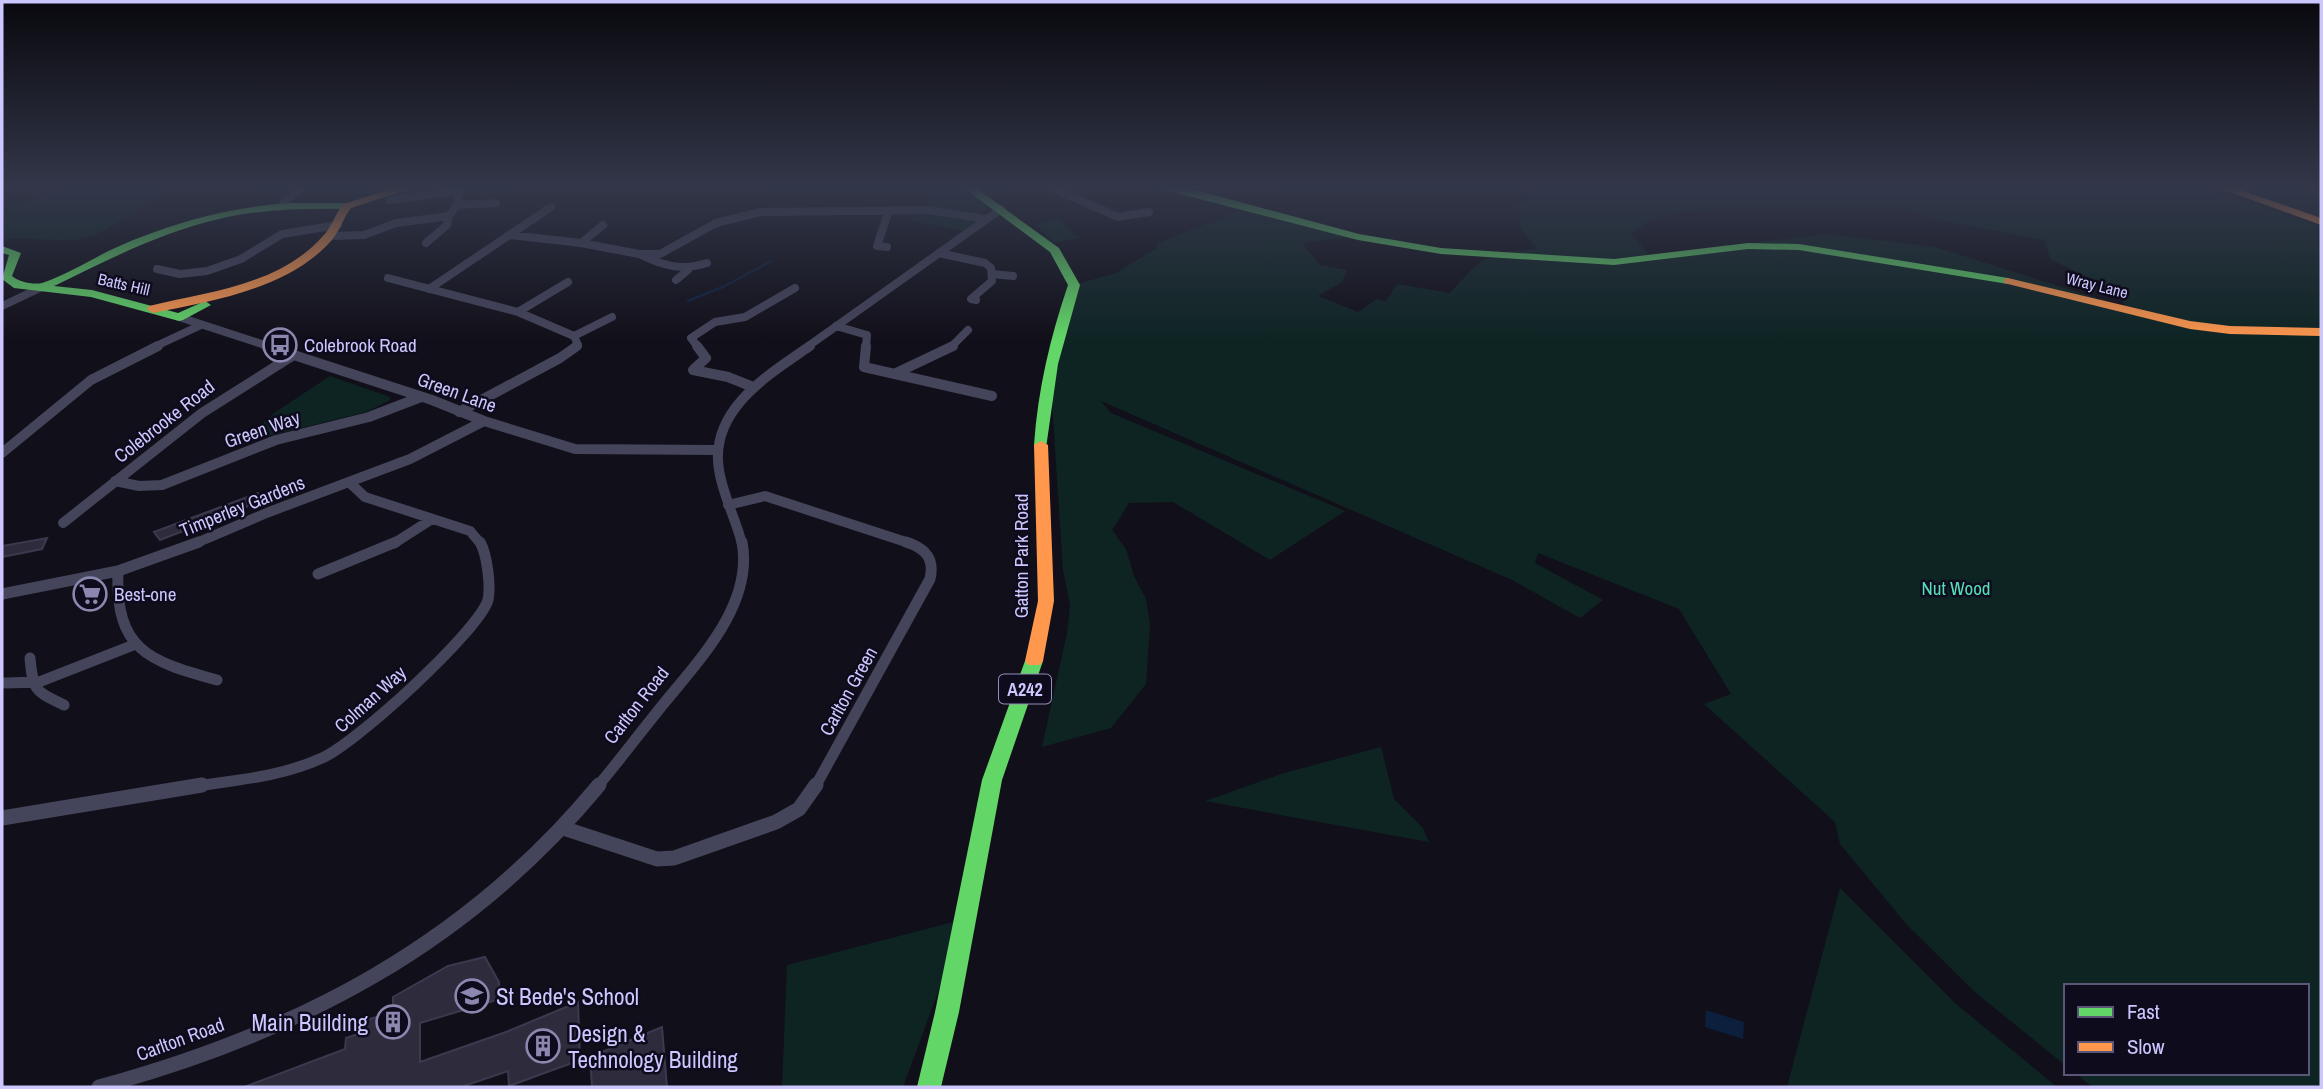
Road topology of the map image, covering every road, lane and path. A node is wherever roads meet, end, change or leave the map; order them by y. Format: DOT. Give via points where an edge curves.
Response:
graph roads {
  1 [pos="150,239"];
  2 [pos="274,239"];
  3 [pos="323,239"];
  4 [pos="431,239"];
  5 [pos="505,239"];
  6 [pos="544,239"];
  7 [pos="586,239"];
  8 [pos="687,239"];
  9 [pos="879,239"];
  10 [pos="959,239"];
  11 [pos="1041,239"];
  12 [pos="1369,239"];
  13 [pos="426,243"];
  14 [pos="581,243"];
  15 [pos="877,246"];
  16 [pos="867,247"];
  17 [pos="887,247"];
  18 [pos="2,249"];
  19 [pos="939,253"];
  20 [pos="639,254"];
  21 [pos="660,254"];
  22 [pos="656,263"];
  23 [pos="707,263"];
  24 [pos="157,269"];
  25 [pos="688,271"];
  26 [pos="992,274"];
  27 [pos="1013,276"];
  28 [pos="388,278"];
  29 [pos="676,280"];
  30 [pos="568,282"];
  31 [pos="40,288"];
  32 [pos="795,288"];
  33 [pos="429,289"];
  34 [pos="984,290"];
  35 [pos="232,292"];
  36 [pos="993,296"];
  37 [pos="976,300"];
  38 [pos="2,306"];
  39 [pos="153,309"];
  40 [pos="518,312"];
  41 [pos="612,317"];
  42 [pos="191,322"];
  43 [pos="836,326"];
  44 [pos="968,330"];
  45 [pos="2321,332"];
  46 [pos="574,336"];
  47 [pos="292,356"];
  48 [pos="894,374"];
  49 [pos="753,387"];
  50 [pos="992,396"];
  51 [pos="421,397"];
  52 [pos="459,412"];
  53 [pos="484,421"];
  54 [pos="716,450"];
  55 [pos="2,453"];
  56 [pos="115,481"];
  57 [pos="351,483"];
  58 [pos="728,505"];
  59 [pos="432,519"];
  60 [pos="64,523"];
  61 [pos="118,571"];
  62 [pos="318,574"];
  63 [pos="2,594"];
  64 [pos="136,644"];
  65 [pos="30,658"];
  66 [pos="217,680"];
  67 [pos="5,683"];
  68 [pos="32,684"];
  69 [pos="64,705"];
  70 [pos="2,818"];
  71 [pos="563,828"];
  72 [pos="99,1087"];
  73 [pos="929,1087"];
  1 -- 31 [label="street"];
  2 -- 24 [label="street" via="241,259 207,271 180,274"];
  3 -- 35 [label="street, Batts Hill" via="282,271"];
  4 -- 13 [label="street"];
  5 -- 33 [label="street"];
  6 -- 14 [label="street"];
  7 -- 14 [label="street"];
  8 -- 21 [label="street"];
  9 -- 15 [label="street"];
  10 -- 19 [label="street, Carlton Road"];
  11 -- 73 [label="street, Gatton Park Road / A242" via="1055,250 1074,285 1055,339 1043,396 1046,601 1039,648 992,780"];
  12 -- 45 [label="street, Wray Lane" via="1441,251 1614,262 1748,246 1799,247 2005,280 2190,326"];
  14 -- 20 [label="street"];
  15 -- 16 [label="street"];
  15 -- 17 [label="street"];
  18 -- 31 [label="street, Batts Hill" via="15,253 6,277 9,282"];
  19 -- 26 [label="street" via="985,264"];
  19 -- 43 [label="street, Carlton Road"];
  20 -- 21 [label="street"];
  20 -- 22 [label="street"];
  21 -- 22 [label="street"];
  22 -- 25 [label="street"];
  23 -- 25 [label="street"];
  25 -- 29 [label="street"];
  26 -- 27 [label="street"];
  26 -- 34 [label="street"];
  28 -- 33 [label="street"];
  30 -- 40 [label="street"];
  31 -- 38 [label="street"];
  31 -- 39 [label="street, Batts Hill" via="92,294"];
  32 -- 49 [label="street" via="746,317 715,322 691,338 706,358 688,372 728,377"];
  33 -- 40 [label="street"];
  34 -- 36 [label="street"];
  34 -- 37 [label="street" via="971,299"];
  35 -- 39 [label="street, Batts Hill"];
  35 -- 42 [label="street, Batts Hill"];
  39 -- 42 [label="street, Batts Hill"];
  40 -- 46 [label="street"];
  41 -- 46 [label="street"];
  42 -- 47 [label="street, Green Lane"];
  42 -- 55 [label="street" via="91,380"];
  43 -- 48 [label="street" via="867,335 864,367"];
  43 -- 49 [label="street, Carlton Road"];
  44 -- 48 [label="street" via="952,347"];
  46 -- 52 [label="street" via="578,345 561,358"];
  47 -- 51 [label="street, Green Lane"];
  47 -- 56 [label="street, Colebrooke Road" via="225,396"];
  48 -- 50 [label="street"];
  49 -- 54 [label="street, Carlton Road" via="729,414"];
  51 -- 52 [label="street, Green Lane"];
  51 -- 56 [label="street, Green Way" via="369,417 276,440 162,485"];
  52 -- 53 [label="street, Green Lane"];
  53 -- 54 [label="street, Green Lane" via="588,450"];
  53 -- 57 [label="street, Timperley Gardens" via="430,451"];
  54 -- 58 [label="street, Carlton Road"];
  56 -- 60 [label="street, Colebrooke Road"];
  57 -- 59 [label="street, Colman Way" via="365,497"];
  57 -- 61 [label="street, Timperley Gardens"];
  58 -- 71 [label="street, Carlton Road" via="745,561 733,606 673,692"];
  58 -- 71 [label="street, Carlton Green" via="765,496 919,546 930,556 930,579 799,809 776,822 674,858 657,859"];
  59 -- 62 [label="street" via="394,543"];
  59 -- 70 [label="street, Colman Way" via="470,531 484,545 488,599 471,625 354,740 319,761 279,773"];
  61 -- 63 [label="street, Timperley Gardens"];
  61 -- 64 [label="street" via="118,615"];
  64 -- 66 [label="street" via="168,666"];
  64 -- 68 [label="street"];
  65 -- 68 [label="street"];
  67 -- 68 [label="street"];
  68 -- 69 [label="street"];
  71 -- 72 [label="street, Carlton Road" via="482,904 388,967 228,1045"];
}
